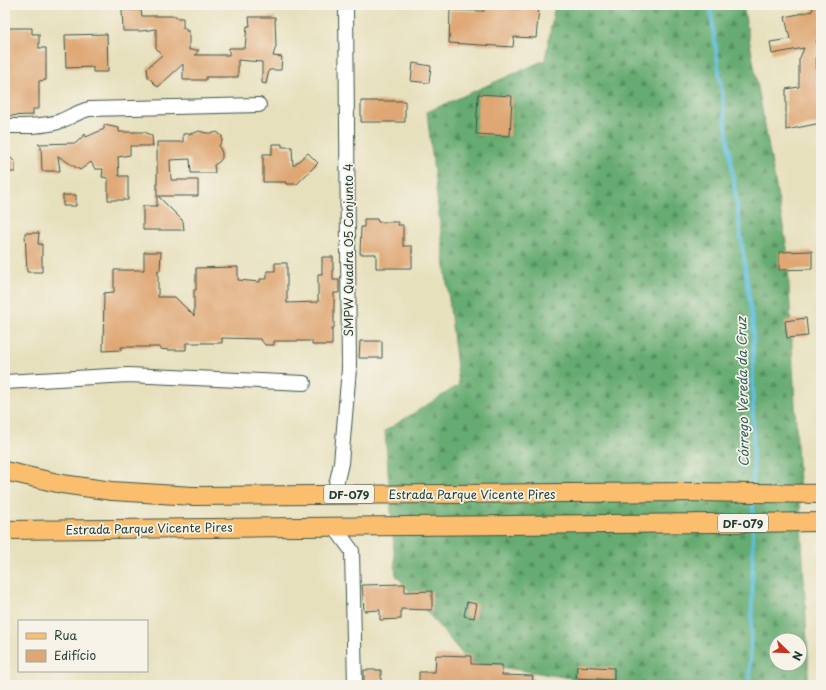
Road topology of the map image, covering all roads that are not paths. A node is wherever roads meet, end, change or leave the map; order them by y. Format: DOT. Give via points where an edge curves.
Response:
graph roads {
  1 [pos="346,5"];
  2 [pos="259,105"];
  3 [pos="5,126"];
  4 [pos="5,382"];
  5 [pos="304,382"];
  6 [pos="5,470"];
  7 [pos="334,494"];
  8 [pos="821,494"];
  9 [pos="821,522"];
  10 [pos="329,526"];
  11 [pos="5,530"];
  12 [pos="355,685"];
  1 -- 7 [label="street, SMPW Quadra 05 Conjunto 4" via="349,369 341,463"];
  2 -- 3 [label="street" via="89,109 45,125"];
  4 -- 5 [label="street" via="128,375"];
  6 -- 7 [label="main road, Estrada Parque Vicente Pires / DF-079" via="62,484 112,491 193,496"];
  7 -- 8 [label="main road, Estrada Parque Vicente Pires / DF-079"];
  9 -- 10 [label="main road, Estrada Parque Vicente Pires / DF-079"];
  10 -- 11 [label="main road, Estrada Parque Vicente Pires / DF-079"];
  10 -- 12 [label="street" via="338,532 352,551"];
}
